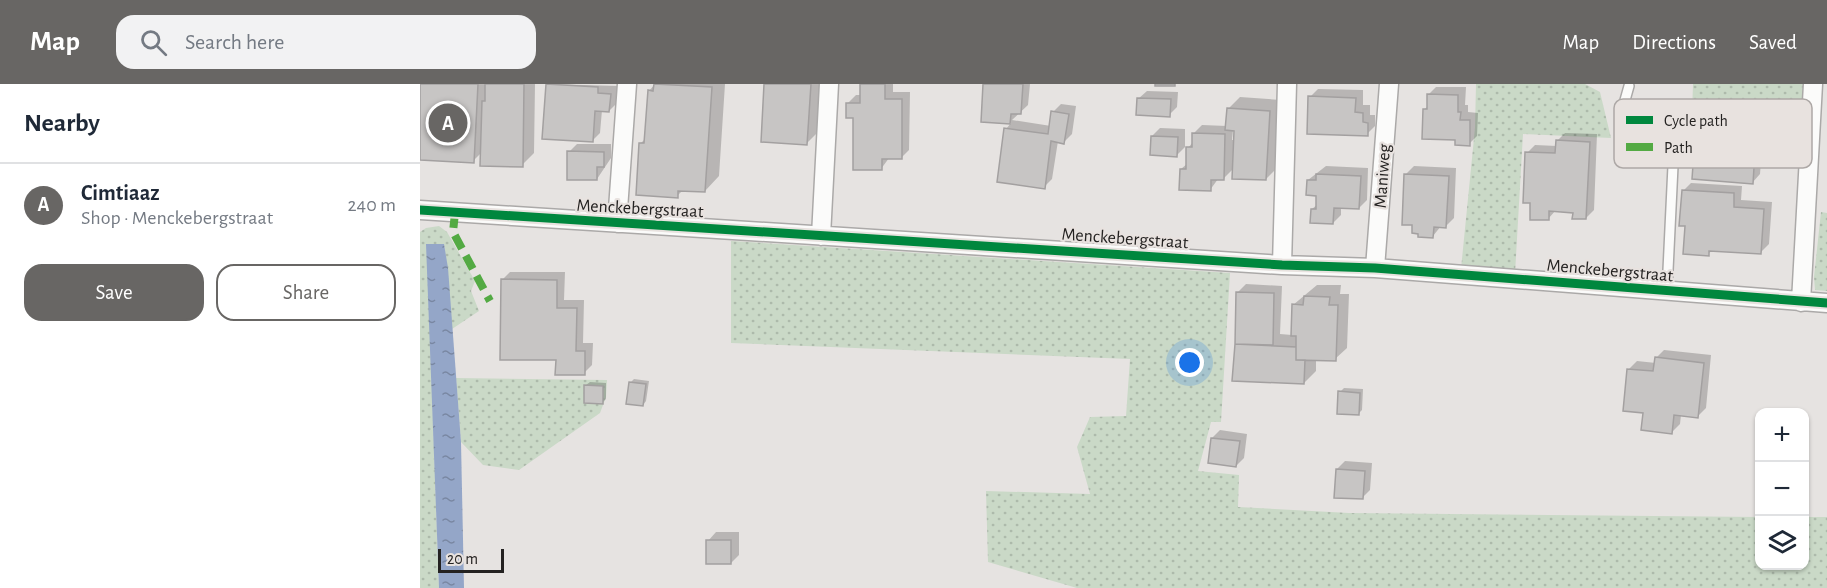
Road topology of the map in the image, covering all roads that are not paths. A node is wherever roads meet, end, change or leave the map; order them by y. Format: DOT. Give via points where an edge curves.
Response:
graph roads {
  1 [pos="627,84"];
  2 [pos="829,84"];
  3 [pos="1287,84"];
  4 [pos="1389,84"];
  5 [pos="1813,84"];
  6 [pos="1629,86"];
  7 [pos="1625,99"];
  8 [pos="1812,102"];
  9 [pos="1673,168"];
  10 [pos="1808,168"];
  11 [pos="420,210"];
  12 [pos="617,223"];
  13 [pos="821,236"];
  14 [pos="1282,265"];
  15 [pos="1375,268"];
  16 [pos="1667,291"];
  17 [pos="1801,302"];
  18 [pos="1827,303"];
  1 -- 12 [label="street"];
  2 -- 13 [label="street"];
  3 -- 14 [label="street"];
  4 -- 15 [label="street, Maniweg"];
  5 -- 8 [label="street"];
  6 -- 7 [label="lane"];
  9 -- 16 [label="lane"];
  10 -- 17 [label="street"];
  11 -- 12 [label="street, Menckebergstraat"];
  12 -- 13 [label="street, Menckebergstraat"];
  13 -- 14 [label="street, Menckebergstraat"];
  14 -- 15 [label="street, Menckebergstraat"];
  15 -- 16 [label="street, Menckebergstraat"];
  16 -- 17 [label="street, Menckebergstraat"];
  17 -- 18 [label="street, Menckebergstraat"];
}
